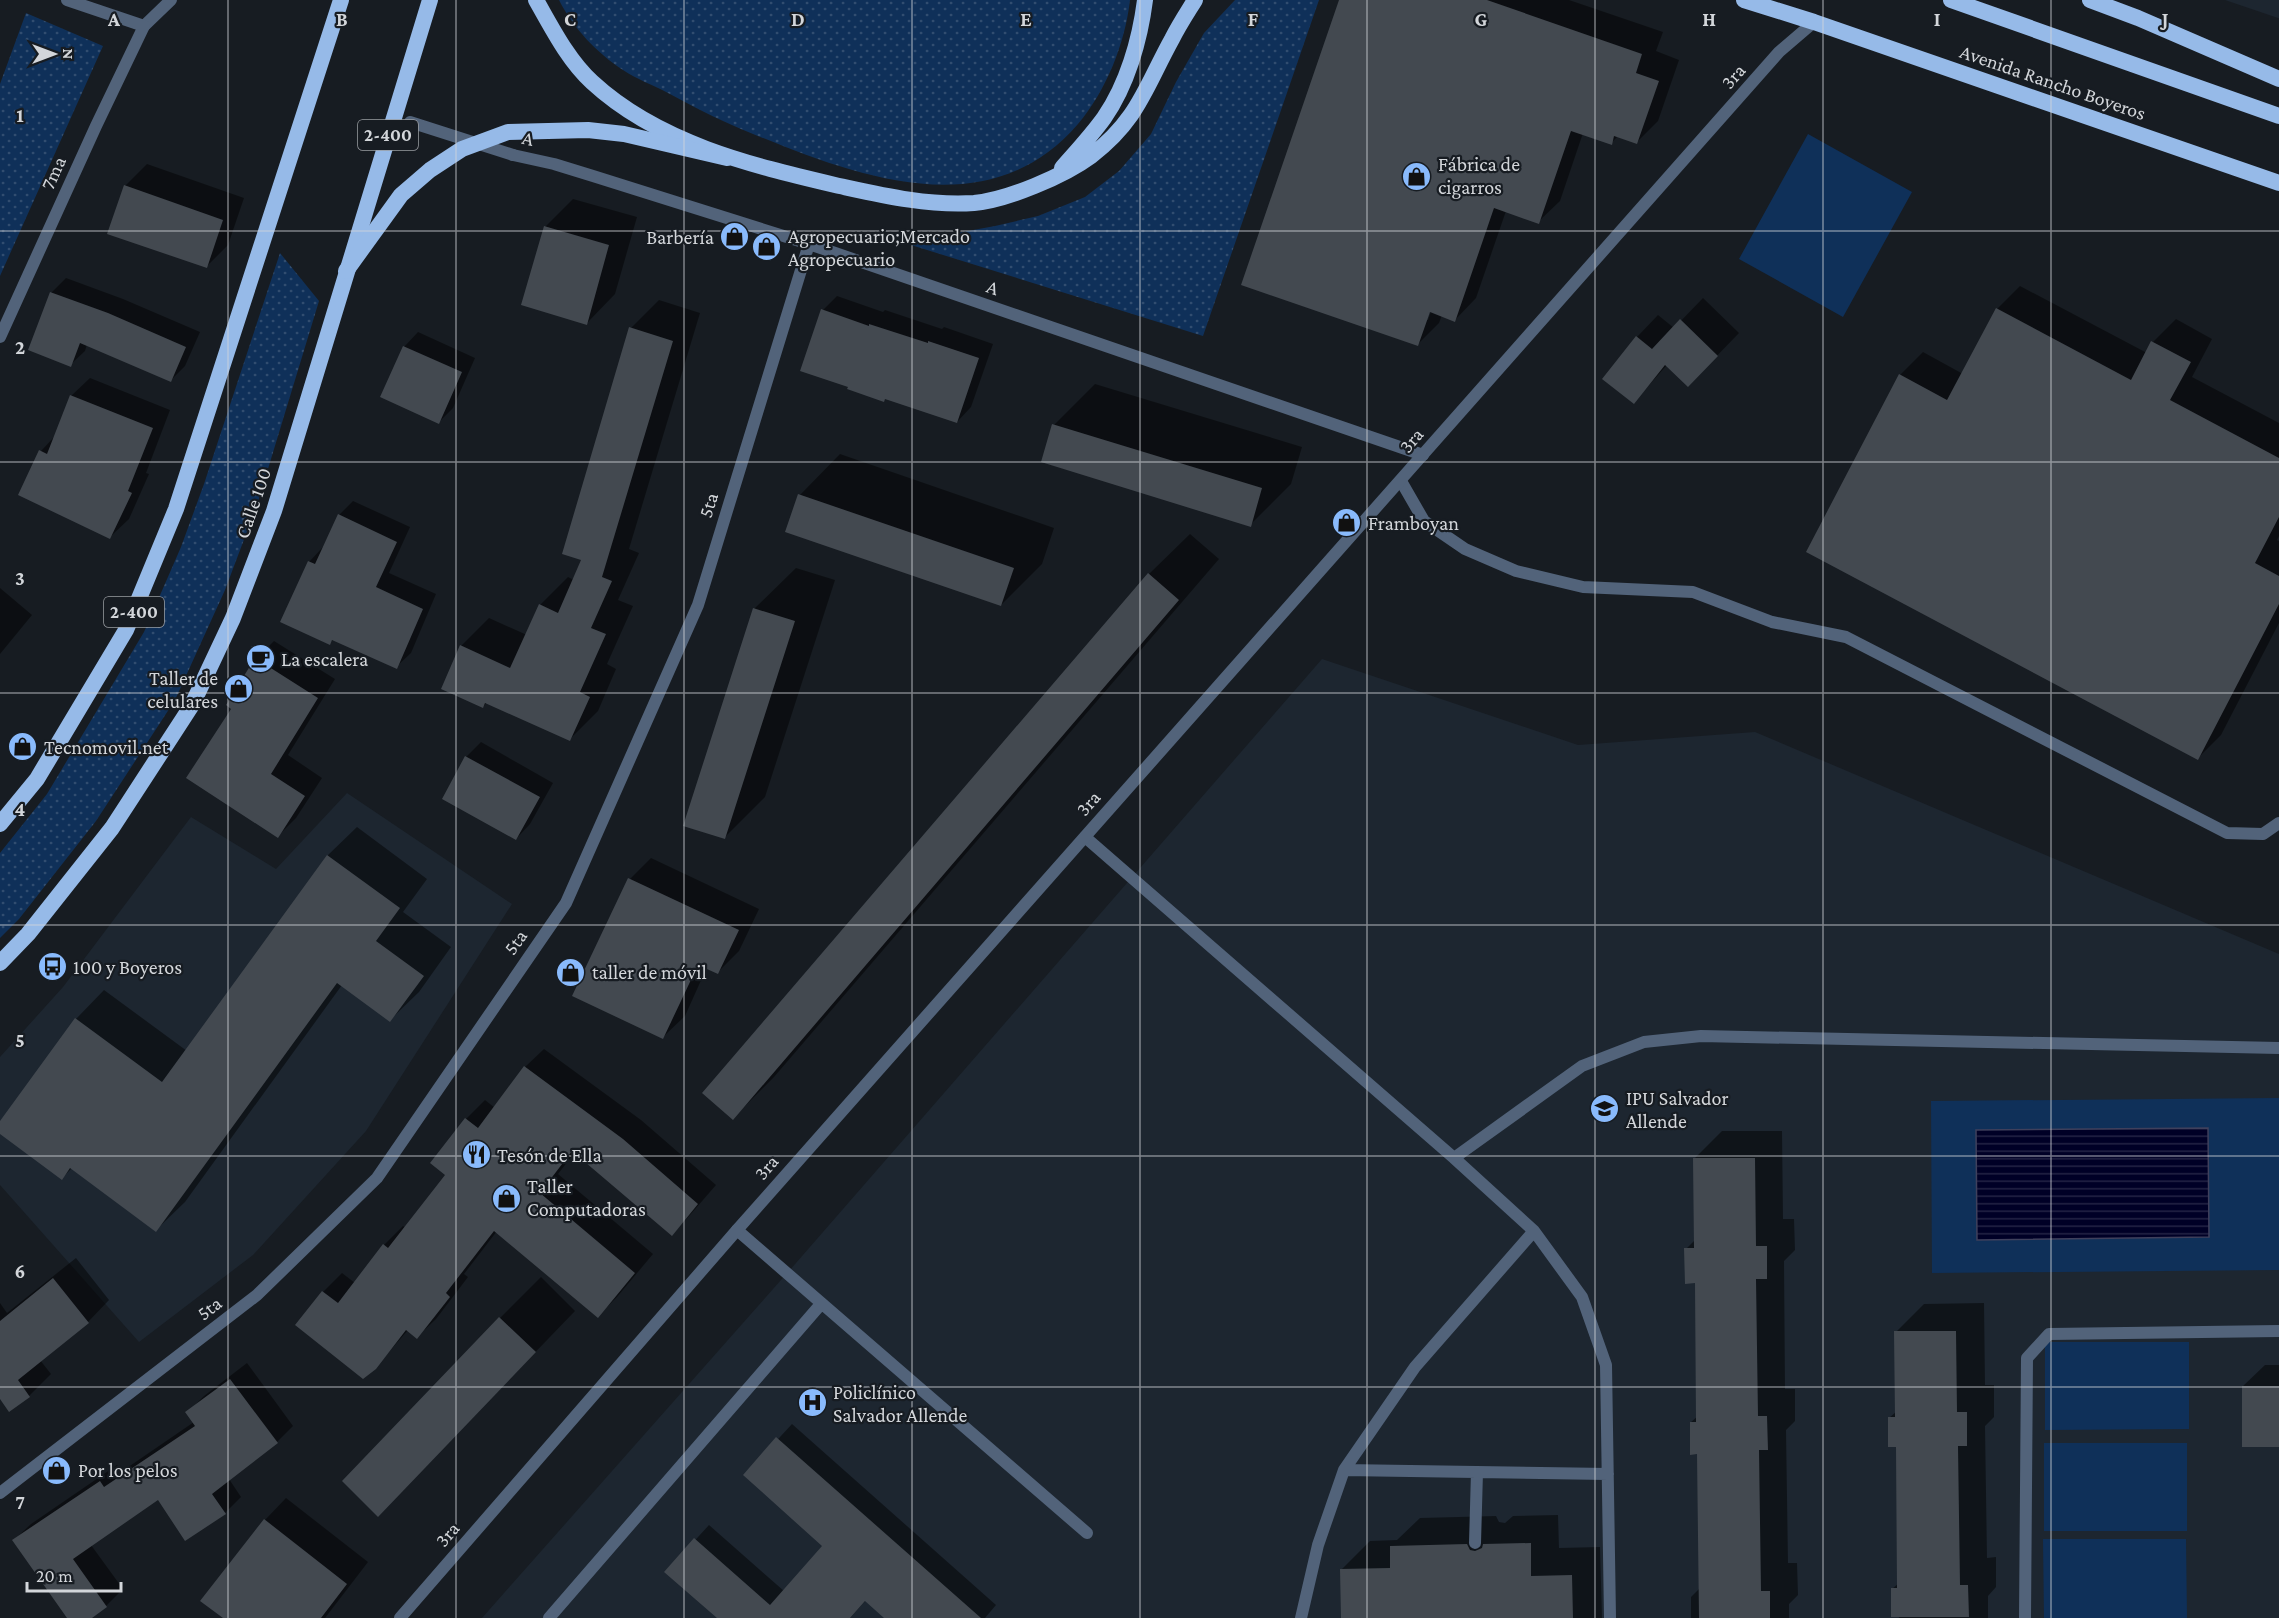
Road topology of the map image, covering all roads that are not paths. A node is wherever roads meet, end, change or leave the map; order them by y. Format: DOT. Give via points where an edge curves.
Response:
graph roads {
  1 [pos="67,0"];
  2 [pos="171,0"];
  3 [pos="341,0"];
  4 [pos="429,0"];
  5 [pos="536,0"];
  6 [pos="1145,0"];
  7 [pos="1195,0"];
  8 [pos="1744,0"];
  9 [pos="1951,0"];
  10 [pos="2090,0"];
  11 [pos="1814,22"];
  12 [pos="144,26"];
  13 [pos="2279,79"];
  14 [pos="2279,116"];
  15 [pos="410,122"];
  16 [pos="727,158"];
  17 [pos="1053,177"];
  18 [pos="2279,183"];
  19 [pos="809,244"];
  20 [pos="346,271"];
  21 [pos="0,338"];
  22 [pos="1423,455"];
  23 [pos="1401,481"];
  24 [pos="2279,823"];
  25 [pos="0,824"];
  26 [pos="1085,837"];
  27 [pos="0,963"];
  28 [pos="2279,1048"];
  29 [pos="1454,1158"];
  30 [pos="736,1230"];
  31 [pos="1534,1231"];
  32 [pos="821,1304"];
  33 [pos="2279,1331"];
  34 [pos="1344,1470"];
  35 [pos="1477,1472"];
  36 [pos="1608,1474"];
  37 [pos="0,1493"];
  38 [pos="1087,1533"];
  39 [pos="1475,1543"];
  40 [pos="400,1618"];
  41 [pos="549,1618"];
  42 [pos="1301,1618"];
  43 [pos="1610,1618"];
  44 [pos="2025,1618"];
  1 -- 12 [label="street"];
  2 -- 12 [label="street"];
  3 -- 25 [label="highway, 2-400" via="176,509 126,630 37,780"];
  4 -- 20 [label="highway, Calle 100 / 2-400"];
  5 -- 16 [label="highway, bridge" via="561,44 591,81 620,105 651,124"];
  6 -- 17 [label="highway" via="1132,58 1118,93 1105,117"];
  7 -- 17 [label="highway" via="1126,125 1089,158"];
  8 -- 11 [label="highway, Avenida Rancho Boyeros"];
  9 -- 14 [label="highway"];
  10 -- 13 [label="highway"];
  11 -- 18 [label="highway, Avenida Rancho Boyeros"];
  11 -- 22 [label="street, 3ra" via="1779,52"];
  12 -- 21 [label="street, 7ma"];
  15 -- 19 [label="street, A"];
  16 -- 17 [label="highway" via="879,195 949,204 977,203"];
  16 -- 20 [label="highway, bridge" via="615,133 554,129 508,132 462,149 430,170 401,195"];
  19 -- 22 [label="street, A"];
  19 -- 37 [label="street, 5ta" via="698,605 566,903 377,1178 257,1295"];
  20 -- 27 [label="highway, Calle 100 / 2-400" via="274,511 233,618 192,705 112,828 28,934"];
  22 -- 23 [label="street, 3ra"];
  23 -- 24 [label="street" via="1424,520 1465,549 1516,571 1583,587 1693,592 1772,622 1846,637 2227,833 2263,834"];
  23 -- 26 [label="street, 3ra"];
  26 -- 29 [label="street"];
  26 -- 30 [label="street, 3ra"];
  28 -- 29 [label="street" via="1701,1036 1644,1042 1582,1066"];
  29 -- 31 [label="street"];
  30 -- 32 [label="street"];
  30 -- 40 [label="street, 3ra"];
  31 -- 34 [label="street" via="1415,1366"];
  31 -- 36 [label="street" via="1582,1297 1606,1365"];
  32 -- 38 [label="street"];
  32 -- 41 [label="street"];
  33 -- 44 [label="street" via="2049,1334 2027,1358"];
  34 -- 35 [label="street"];
  34 -- 42 [label="street" via="1318,1545"];
  35 -- 36 [label="street"];
  35 -- 39 [label="street"];
  36 -- 43 [label="street"];
}
